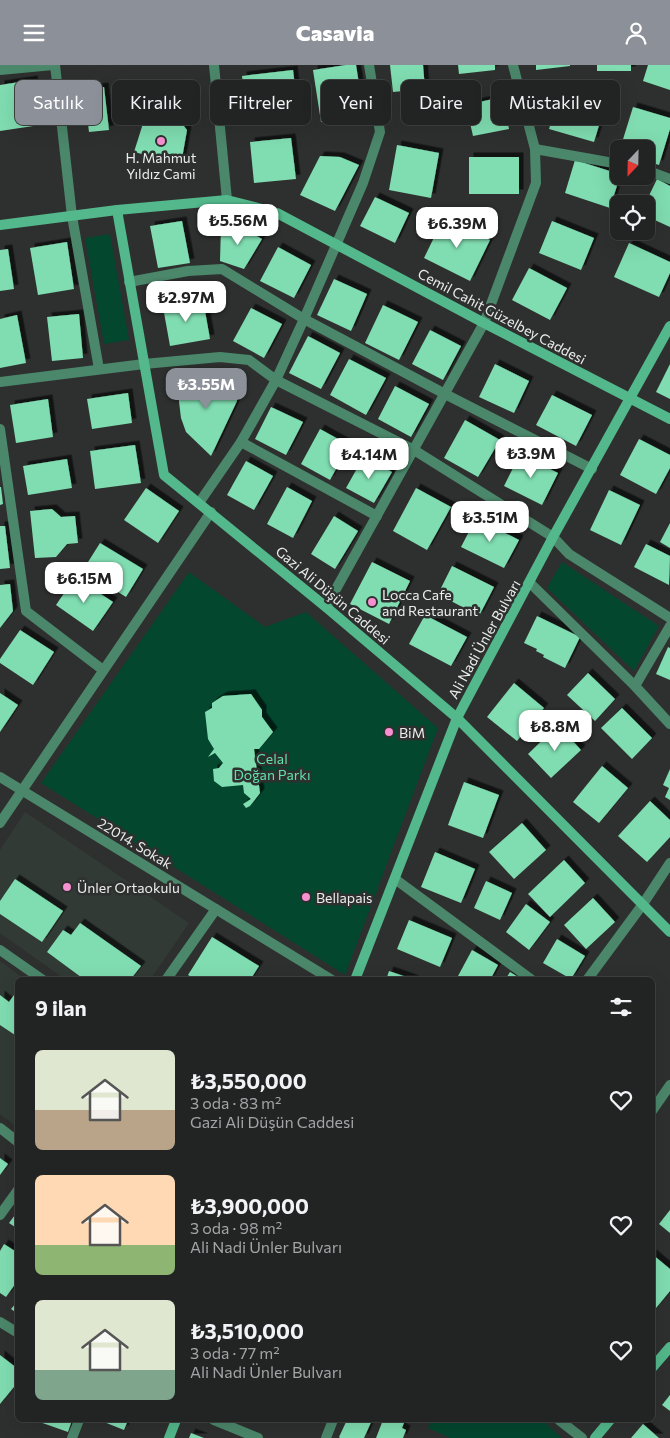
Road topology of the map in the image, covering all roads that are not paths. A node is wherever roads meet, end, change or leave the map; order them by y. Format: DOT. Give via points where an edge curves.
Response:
graph roads {
  1 [pos="54,65"];
  2 [pos="214,65"];
  3 [pos="368,65"];
  4 [pos="513,65"];
  5 [pos="0,70"];
  6 [pos="535,149"];
  7 [pos="610,162"];
  8 [pos="655,173"];
  9 [pos="670,179"];
  10 [pos="227,200"];
  11 [pos="117,210"];
  12 [pos="72,216"];
  13 [pos="0,225"];
  14 [pos="336,244"];
  15 [pos="129,282"];
  16 [pos="304,319"];
  17 [pos="484,323"];
  18 [pos="670,326"];
  19 [pos="144,364"];
  20 [pos="99,369"];
  21 [pos="276,380"];
  22 [pos="0,382"];
  23 [pos="445,394"];
  24 [pos="630,399"];
  25 [pos="670,419"];
  26 [pos="0,429"];
  27 [pos="241,442"];
  28 [pos="414,450"];
  29 [pos="592,469"];
  30 [pos="199,503"];
  31 [pos="211,512"];
  32 [pos="378,516"];
  33 [pos="554,537"];
  34 [pos="530,583"];
  35 [pos="326,607"];
  36 [pos="670,618"];
  37 [pos="670,627"];
  38 [pos="103,670"];
  39 [pos="635,686"];
  40 [pos="456,718"];
  41 [pos="670,724"];
  42 [pos="0,777"];
  43 [pos="22,790"];
  44 [pos="0,823"];
  45 [pos="670,863"];
  46 [pos="394,879"];
  47 [pos="643,904"];
  48 [pos="216,909"];
  49 [pos="670,932"];
  50 [pos="0,950"];
  51 [pos="39,977"];
  52 [pos="168,977"];
  53 [pos="327,977"];
  54 [pos="356,977"];
  55 [pos="528,977"];
  56 [pos="589,977"];
  57 [pos="670,1085"];
  58 [pos="655,1107"];
  59 [pos="0,1128"];
  60 [pos="15,1140"];
  61 [pos="15,1194"];
  62 [pos="0,1215"];
  63 [pos="0,1322"];
  64 [pos="15,1331"];
  65 [pos="670,1347"];
  66 [pos="655,1365"];
  67 [pos="78,1422"];
  68 [pos="175,1422"];
  69 [pos="219,1422"];
  70 [pos="332,1422"];
  71 [pos="562,1422"];
  72 [pos="608,1422"];
  73 [pos="72,1438"];
  74 [pos="169,1438"];
  75 [pos="258,1438"];
  76 [pos="326,1438"];
  77 [pos="582,1438"];
  78 [pos="595,1438"];
  1 -- 5 [label="street"];
  1 -- 12 [label="street"];
  2 -- 10 [label="street"];
  3 -- 14 [label="street" via="380,132 363,183"];
  4 -- 6 [label="street"];
  6 -- 7 [label="street"];
  6 -- 17 [label="street" via="536,183"];
  8 -- 9 [label="street"];
  10 -- 11 [label="street, Cemil Cahit Güzelbey Caddesi"];
  10 -- 14 [label="street, Cemil Cahit Güzelbey Caddesi" via="277,213"];
  11 -- 12 [label="street, Cemil Cahit Güzelbey Caddesi"];
  11 -- 15 [label="street, Gazi Ali Düşün Caddesi"];
  12 -- 13 [label="street, Cemil Cahit Güzelbey Caddesi"];
  12 -- 20 [label="street"];
  14 -- 16 [label="street"];
  14 -- 17 [label="street, Cemil Cahit Güzelbey Caddesi"];
  15 -- 16 [label="street" via="188,271 222,269"];
  15 -- 19 [label="street, Gazi Ali Düşün Caddesi"];
  16 -- 21 [label="street"];
  16 -- 23 [label="street"];
  17 -- 23 [label="street"];
  17 -- 24 [label="street, Cemil Cahit Güzelbey Caddesi"];
  18 -- 24 [label="street, Ali Nadi Ünler Bulvarı"];
  19 -- 20 [label="street"];
  19 -- 21 [label="street" via="220,357 249,360"];
  19 -- 30 [label="street, Gazi Ali Düşün Caddesi" via="164,475"];
  20 -- 22 [label="street"];
  21 -- 27 [label="street"];
  21 -- 28 [label="street"];
  23 -- 28 [label="street"];
  23 -- 29 [label="street"];
  24 -- 25 [label="street, Cemil Cahit Güzelbey Caddesi"];
  24 -- 29 [label="street, Ali Nadi Ünler Bulvarı"];
  26 -- 38 [label="street" via="26,611"];
  27 -- 30 [label="street"];
  27 -- 32 [label="street"];
  28 -- 32 [label="street"];
  28 -- 33 [label="street"];
  29 -- 33 [label="street, Ali Nadi Ünler Bulvarı"];
  30 -- 31 [label="street, Gazi Ali Düşün Caddesi"];
  31 -- 35 [label="street, Gazi Ali Düşün Caddesi"];
  31 -- 38 [label="street"];
  32 -- 35 [label="street"];
  33 -- 34 [label="street, Ali Nadi Ünler Bulvarı"];
  33 -- 36 [label="street" via="569,554"];
  34 -- 39 [label="street"];
  34 -- 40 [label="street, Ali Nadi Ünler Bulvarı"];
  35 -- 40 [label="street, Gazi Ali Düşün Caddesi"];
  37 -- 39 [label="street"];
  38 -- 43 [label="street"];
  39 -- 41 [label="street"];
  40 -- 46 [label="street, Ali Nadi Ünler Bulvarı"];
  40 -- 47 [label="street, Gazi Ali Düşün Caddesi"];
  42 -- 43 [label="street, 22014. Sokak"];
  43 -- 44 [label="street"];
  43 -- 48 [label="street, 22014. Sokak"];
  45 -- 47 [label="street"];
  46 -- 54 [label="street, Ali Nadi Ünler Bulvarı"];
  46 -- 55 [label="street"];
  47 -- 49 [label="street, Gazi Ali Düşün Caddesi"];
  47 -- 56 [label="street"];
  48 -- 52 [label="street"];
  48 -- 53 [label="street, 22014. Sokak"];
  50 -- 51 [label="street"];
  57 -- 58 [label="street"];
  59 -- 60 [label="street"];
  61 -- 62 [label="street"];
  63 -- 64 [label="street"];
  65 -- 66 [label="street"];
  67 -- 73 [label="street"];
  68 -- 74 [label="street"];
  69 -- 75 [label="street"];
  70 -- 76 [label="street"];
  71 -- 77 [label="street"];
  72 -- 78 [label="street"];
}
